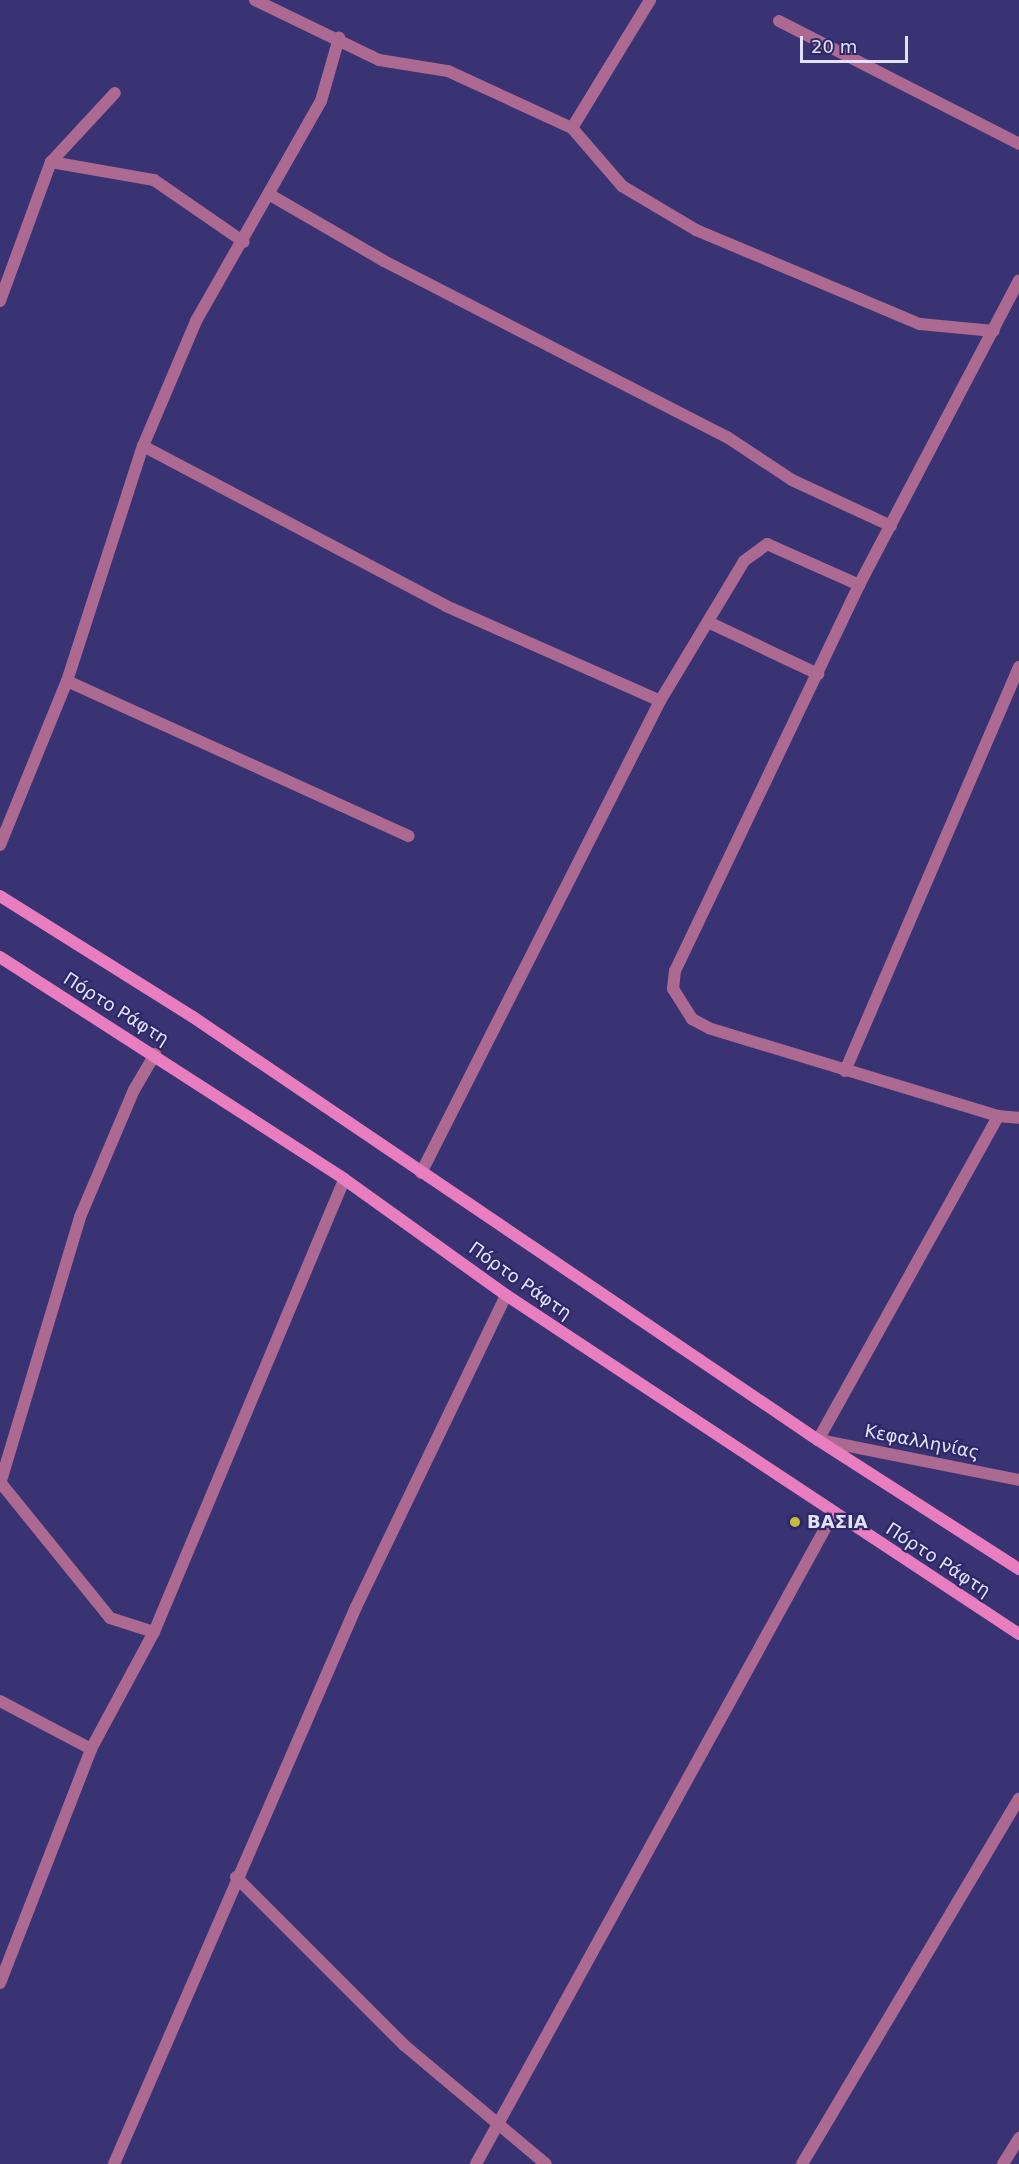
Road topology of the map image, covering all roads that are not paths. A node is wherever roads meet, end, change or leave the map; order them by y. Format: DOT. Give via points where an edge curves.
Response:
graph roads {
  1 [pos="255,0"];
  2 [pos="650,0"];
  3 [pos="779,21"];
  4 [pos="339,38"];
  5 [pos="115,93"];
  6 [pos="572,128"];
  7 [pos="1019,144"];
  8 [pos="51,162"];
  9 [pos="272,196"];
  10 [pos="244,242"];
  11 [pos="1019,280"];
  12 [pos="0,302"];
  13 [pos="994,331"];
  14 [pos="143,446"];
  15 [pos="891,526"];
  16 [pos="859,585"];
  17 [pos="708,622"];
  18 [pos="1019,667"];
  19 [pos="818,674"];
  20 [pos="67,681"];
  21 [pos="660,701"];
  22 [pos="409,836"];
  23 [pos="0,845"];
  24 [pos="0,896"];
  25 [pos="0,957"];
  26 [pos="155,1054"];
  27 [pos="845,1071"];
  28 [pos="998,1116"];
  29 [pos="1019,1118"];
  30 [pos="421,1173"];
  31 [pos="344,1179"];
  32 [pos="506,1295"];
  33 [pos="818,1440"];
  34 [pos="1019,1480"];
  35 [pos="0,1483"];
  36 [pos="833,1514"];
  37 [pos="1019,1569"];
  38 [pos="154,1632"];
  39 [pos="1019,1634"];
  40 [pos="0,1701"];
  41 [pos="91,1749"];
  42 [pos="1019,1798"];
  43 [pos="236,1877"];
  44 [pos="0,1983"];
  45 [pos="498,2126"];
  46 [pos="1019,2138"];
  47 [pos="114,2164"];
  48 [pos="477,2164"];
  49 [pos="546,2164"];
  50 [pos="802,2164"];
  51 [pos="1003,2164"];
  1 -- 4 [label="street"];
  2 -- 6 [label="street"];
  3 -- 7 [label="street"];
  4 -- 6 [label="street" via="379,60 448,71"];
  4 -- 9 [label="street" via="321,101"];
  5 -- 8 [label="street"];
  6 -- 13 [label="street" via="622,186 696,230 920,324"];
  8 -- 10 [label="street" via="153,180"];
  8 -- 12 [label="street"];
  9 -- 10 [label="street"];
  9 -- 15 [label="street" via="384,261 727,437 792,480"];
  10 -- 14 [label="street" via="196,321"];
  11 -- 13 [label="street"];
  13 -- 15 [label="street"];
  14 -- 20 [label="street"];
  14 -- 21 [label="street" via="446,606"];
  15 -- 16 [label="street"];
  16 -- 17 [label="street" via="766,544 744,561"];
  16 -- 19 [label="street"];
  17 -- 19 [label="street"];
  17 -- 21 [label="street"];
  18 -- 27 [label="street"];
  19 -- 27 [label="street" via="675,971 673,989 692,1018 709,1028"];
  20 -- 22 [label="street"];
  20 -- 23 [label="street"];
  21 -- 30 [label="street"];
  24 -- 30 [label="main road, Πόρτο Ράφτη" via="193,1017"];
  25 -- 26 [label="main road, Πόρτο Ράφτη"];
  26 -- 31 [label="main road, Πόρτο Ράφτη"];
  26 -- 35 [label="street" via="134,1090 80,1217"];
  27 -- 28 [label="street"];
  28 -- 29 [label="street"];
  28 -- 33 [label="street"];
  30 -- 33 [label="main road, Πόρτο Ράφτη"];
  31 -- 32 [label="main road, Πόρτο Ράφτη"];
  31 -- 38 [label="street"];
  32 -- 36 [label="main road, Πόρτο Ράφτη"];
  32 -- 43 [label="street" via="356,1607"];
  33 -- 34 [label="street, Κεφαλληνίας"];
  33 -- 37 [label="main road, Πόρτο Ράφτη"];
  35 -- 38 [label="street" via="110,1618"];
  36 -- 39 [label="main road, Πόρτο Ράφτη"];
  36 -- 45 [label="street"];
  38 -- 41 [label="street"];
  40 -- 41 [label="street"];
  41 -- 44 [label="street"];
  42 -- 50 [label="street"];
  43 -- 45 [label="street" via="404,2045"];
  43 -- 47 [label="street"];
  45 -- 48 [label="street"];
  45 -- 49 [label="street"];
  46 -- 51 [label="street"];
}
